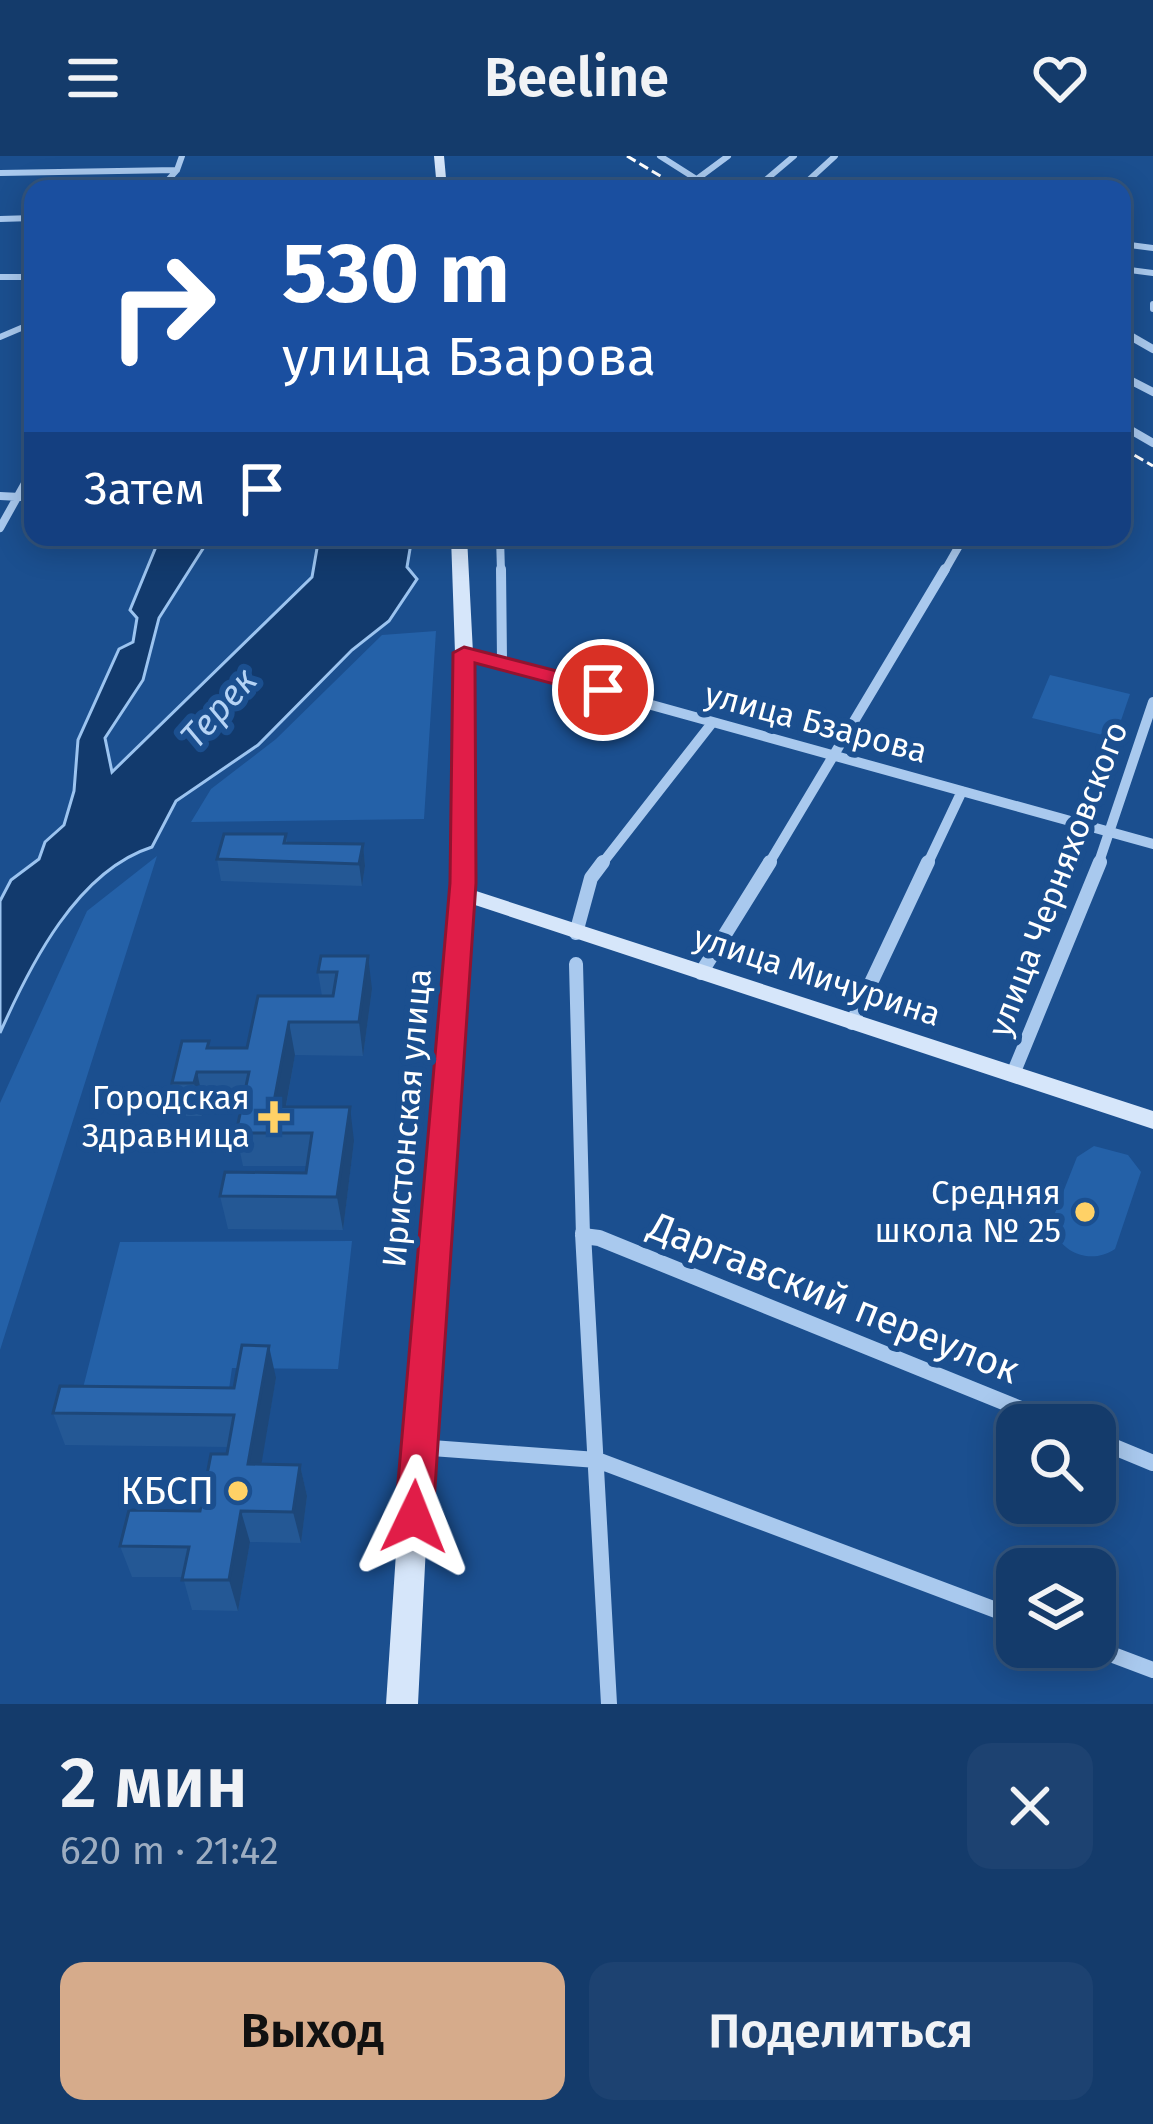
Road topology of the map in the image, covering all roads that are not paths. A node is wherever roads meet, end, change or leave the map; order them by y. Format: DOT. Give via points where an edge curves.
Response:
graph roads {
  1 [pos="182,156"];
  2 [pos="660,156"];
  3 [pos="728,156"];
  4 [pos="794,156"];
  5 [pos="835,156"];
  6 [pos="177,170"];
  7 [pos="0,173"];
  8 [pos="697,179"];
  9 [pos="168,180"];
  10 [pos="765,180"];
  11 [pos="809,180"];
  12 [pos="24,488"];
  13 [pos="0,496"];
  14 [pos="20,497"];
  15 [pos="0,528"];
  16 [pos="459,546"];
  17 [pos="500,546"];
  18 [pos="959,546"];
  19 [pos="464,653"];
  20 [pos="502,660"];
  21 [pos="1153,702"];
  22 [pos="712,723"];
  23 [pos="836,757"];
  24 [pos="962,791"];
  25 [pos="1110,832"];
  26 [pos="1153,844"];
  27 [pos="461,893"];
  28 [pos="576,933"];
  29 [pos="576,964"];
  30 [pos="701,973"];
  31 [pos="852,1023"];
  32 [pos="1013,1074"];
  33 [pos="1153,1120"];
  34 [pos="583,1236"];
  35 [pos="1008,1404"];
  36 [pos="417,1447"];
  37 [pos="1116,1448"];
  38 [pos="597,1460"];
  39 [pos="1153,1463"];
  40 [pos="996,1610"];
  41 [pos="1116,1656"];
  42 [pos="1153,1670"];
  43 [pos="402,1704"];
  44 [pos="609,1704"];
  1 -- 6 [label="street"];
  2 -- 8 [label="street"];
  3 -- 8 [label="street"];
  4 -- 10 [label="street"];
  5 -- 11 [label="street"];
  6 -- 7 [label="street"];
  6 -- 9 [label="street"];
  12 -- 14 [label="street"];
  13 -- 14 [label="street"];
  14 -- 15 [label="street"];
  16 -- 19 [label="main road, Иристонская улица"];
  17 -- 20 [label="street"];
  18 -- 23 [label="street"];
  19 -- 20 [label="street, улица Бзарова"];
  19 -- 27 [label="main road, Иристонская улица"];
  20 -- 22 [label="street, улица Бзарова"];
  21 -- 25 [label="street, улица Черняховского"];
  22 -- 23 [label="street, улица Бзарова"];
  22 -- 28 [label="street" via="591,878"];
  23 -- 24 [label="street, улица Бзарова"];
  23 -- 30 [label="street"];
  24 -- 25 [label="street, улица Бзарова"];
  24 -- 31 [label="street"];
  25 -- 26 [label="street, улица Бзарова"];
  25 -- 32 [label="street, улица Черняховского"];
  27 -- 28 [label="main road, улица Мичурина"];
  27 -- 36 [label="main road, Иристонская улица"];
  28 -- 30 [label="main road, улица Мичурина"];
  29 -- 34 [label="street"];
  30 -- 31 [label="main road, улица Мичурина"];
  31 -- 32 [label="main road, улица Мичурина"];
  32 -- 33 [label="main road, улица Мичурина"];
  34 -- 35 [label="street, Даргавский переулок"];
  34 -- 38 [label="street"];
  36 -- 38 [label="street"];
  36 -- 43 [label="main road, Иристонская улица"];
  37 -- 39 [label="street"];
  38 -- 40 [label="street"];
  38 -- 44 [label="street"];
  41 -- 42 [label="street"];
}
